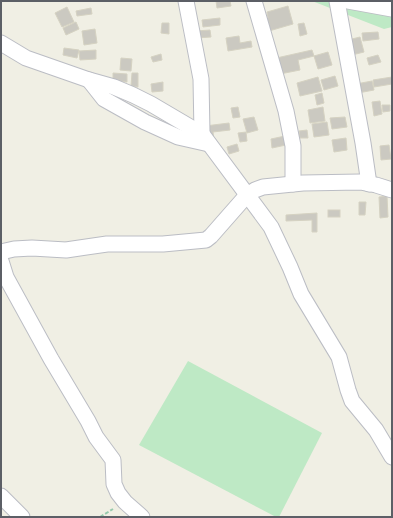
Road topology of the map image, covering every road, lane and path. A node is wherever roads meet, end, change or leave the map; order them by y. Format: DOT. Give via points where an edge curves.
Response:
graph roads {
  1 [pos="186,1"];
  2 [pos="254,1"];
  3 [pos="337,1"];
  4 [pos="348,1"];
  5 [pos="392,9"];
  6 [pos="1,43"];
  7 [pos="205,139"];
  8 [pos="293,184"];
  9 [pos="369,184"];
  10 [pos="392,190"];
  11 [pos="247,195"];
  12 [pos="1,252"];
  13 [pos="1,261"];
  14 [pos="392,457"];
  15 [pos="1,496"];
  16 [pos="22,517"];
  17 [pos="142,517"];
  1 -- 7 [label="street" via="201,79"];
  2 -- 8 [label="street" via="294,146"];
  3 -- 9 [label="street"];
  4 -- 5 [label="street"];
  6 -- 7 [label="street" via="26,58 114,87 151,104"];
  7 -- 11 [label="street"];
  8 -- 9 [label="street"];
  8 -- 11 [label="street" via="263,187"];
  9 -- 10 [label="street"];
  11 -- 12 [label="street" via="206,240 163,244 106,244 66,250 32,248"];
  11 -- 14 [label="street" via="271,227 301,294 339,357 352,401 376,430"];
  13 -- 17 [label="street" via="6,277 51,359 113,460 114,484 118,493"];
  15 -- 16 [label="street"];
}
